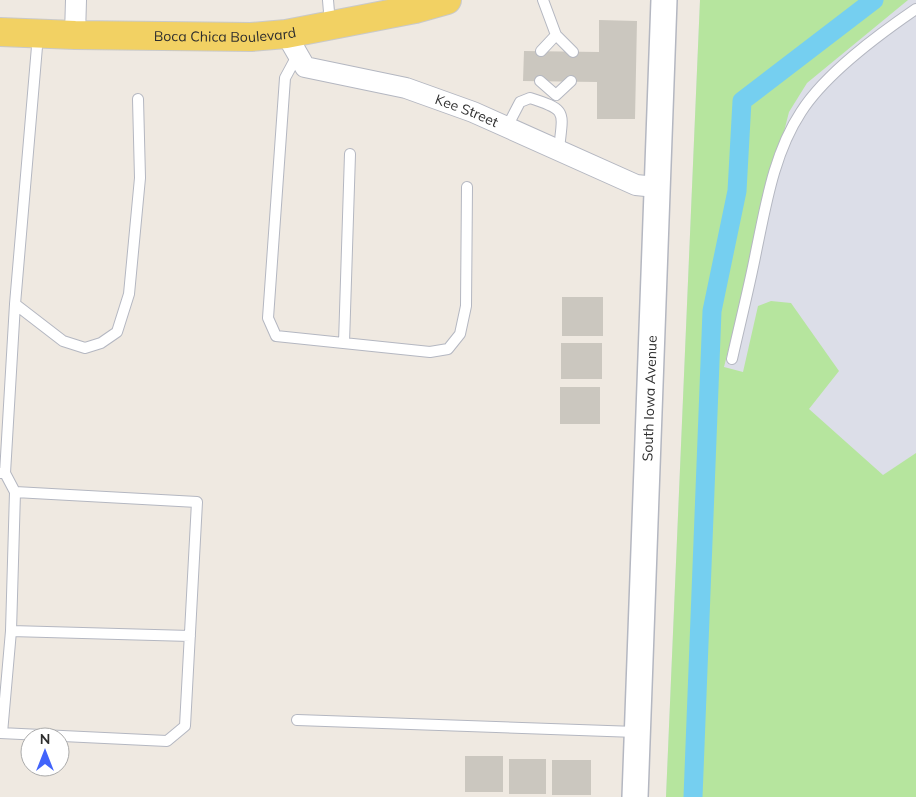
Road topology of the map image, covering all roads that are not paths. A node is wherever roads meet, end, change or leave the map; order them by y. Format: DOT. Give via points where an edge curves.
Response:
graph roads {
  1 [pos="76,0"];
  2 [pos="446,0"];
  3 [pos="543,0"];
  4 [pos="664,0"];
  5 [pos="916,9"];
  6 [pos="329,12"];
  7 [pos="0,32"];
  8 [pos="38,33"];
  9 [pos="75,35"];
  10 [pos="556,35"];
  11 [pos="292,44"];
  12 [pos="541,51"];
  13 [pos="572,52"];
  14 [pos="540,81"];
  15 [pos="571,82"];
  16 [pos="556,95"];
  17 [pos="138,99"];
  18 [pos="555,106"];
  19 [pos="507,127"];
  20 [pos="558,149"];
  21 [pos="350,154"];
  22 [pos="467,187"];
  23 [pos="656,187"];
  24 [pos="14,304"];
  25 [pos="344,343"];
  26 [pos="732,359"];
  27 [pos="2,473"];
  28 [pos="15,492"];
  29 [pos="10,631"];
  30 [pos="190,636"];
  31 [pos="297,720"];
  32 [pos="637,732"];
  33 [pos="1,733"];
  34 [pos="635,797"];
  1 -- 9 [label="street"];
  2 -- 6 [label="main road, Boca Chica Boulevard" via="415,8"];
  3 -- 10 [label="lane"];
  4 -- 23 [label="street, South Iowa Avenue"];
  5 -- 26 [label="lane" via="852,58 822,86 801,111 785,138 768,193"];
  6 -- 11 [label="main road, Boca Chica Boulevard"];
  7 -- 8 [label="main road, Boca Chica Boulevard"];
  8 -- 9 [label="main road, Boca Chica Boulevard"];
  8 -- 24 [label="lane"];
  9 -- 11 [label="main road, Boca Chica Boulevard" via="251,37"];
  10 -- 12 [label="lane"];
  10 -- 13 [label="lane"];
  11 -- 19 [label="street, Kee Street" via="305,67 406,88"];
  11 -- 25 [label="lane" via="285,78 268,318 276,336"];
  14 -- 16 [label="lane"];
  15 -- 16 [label="lane"];
  16 -- 18 [label="lane"];
  17 -- 24 [label="lane" via="140,178 129,294 117,332 101,343 85,348 63,341"];
  18 -- 19 [label="lane" via="530,98 520,102"];
  18 -- 20 [label="lane" via="562,118"];
  19 -- 20 [label="street, Kee Street"];
  20 -- 23 [label="street, Kee Street" via="636,185"];
  21 -- 25 [label="lane"];
  22 -- 25 [label="lane" via="466,306 460,334 448,349 430,352"];
  23 -- 32 [label="street, South Iowa Avenue"];
  24 -- 27 [label="lane"];
  27 -- 28 [label="lane"];
  28 -- 29 [label="lane"];
  28 -- 30 [label="lane" via="196,502"];
  29 -- 30 [label="lane"];
  29 -- 33 [label="lane"];
  30 -- 33 [label="lane" via="185,726 167,741"];
  31 -- 32 [label="lane"];
  32 -- 34 [label="street, South Iowa Avenue"];
}
